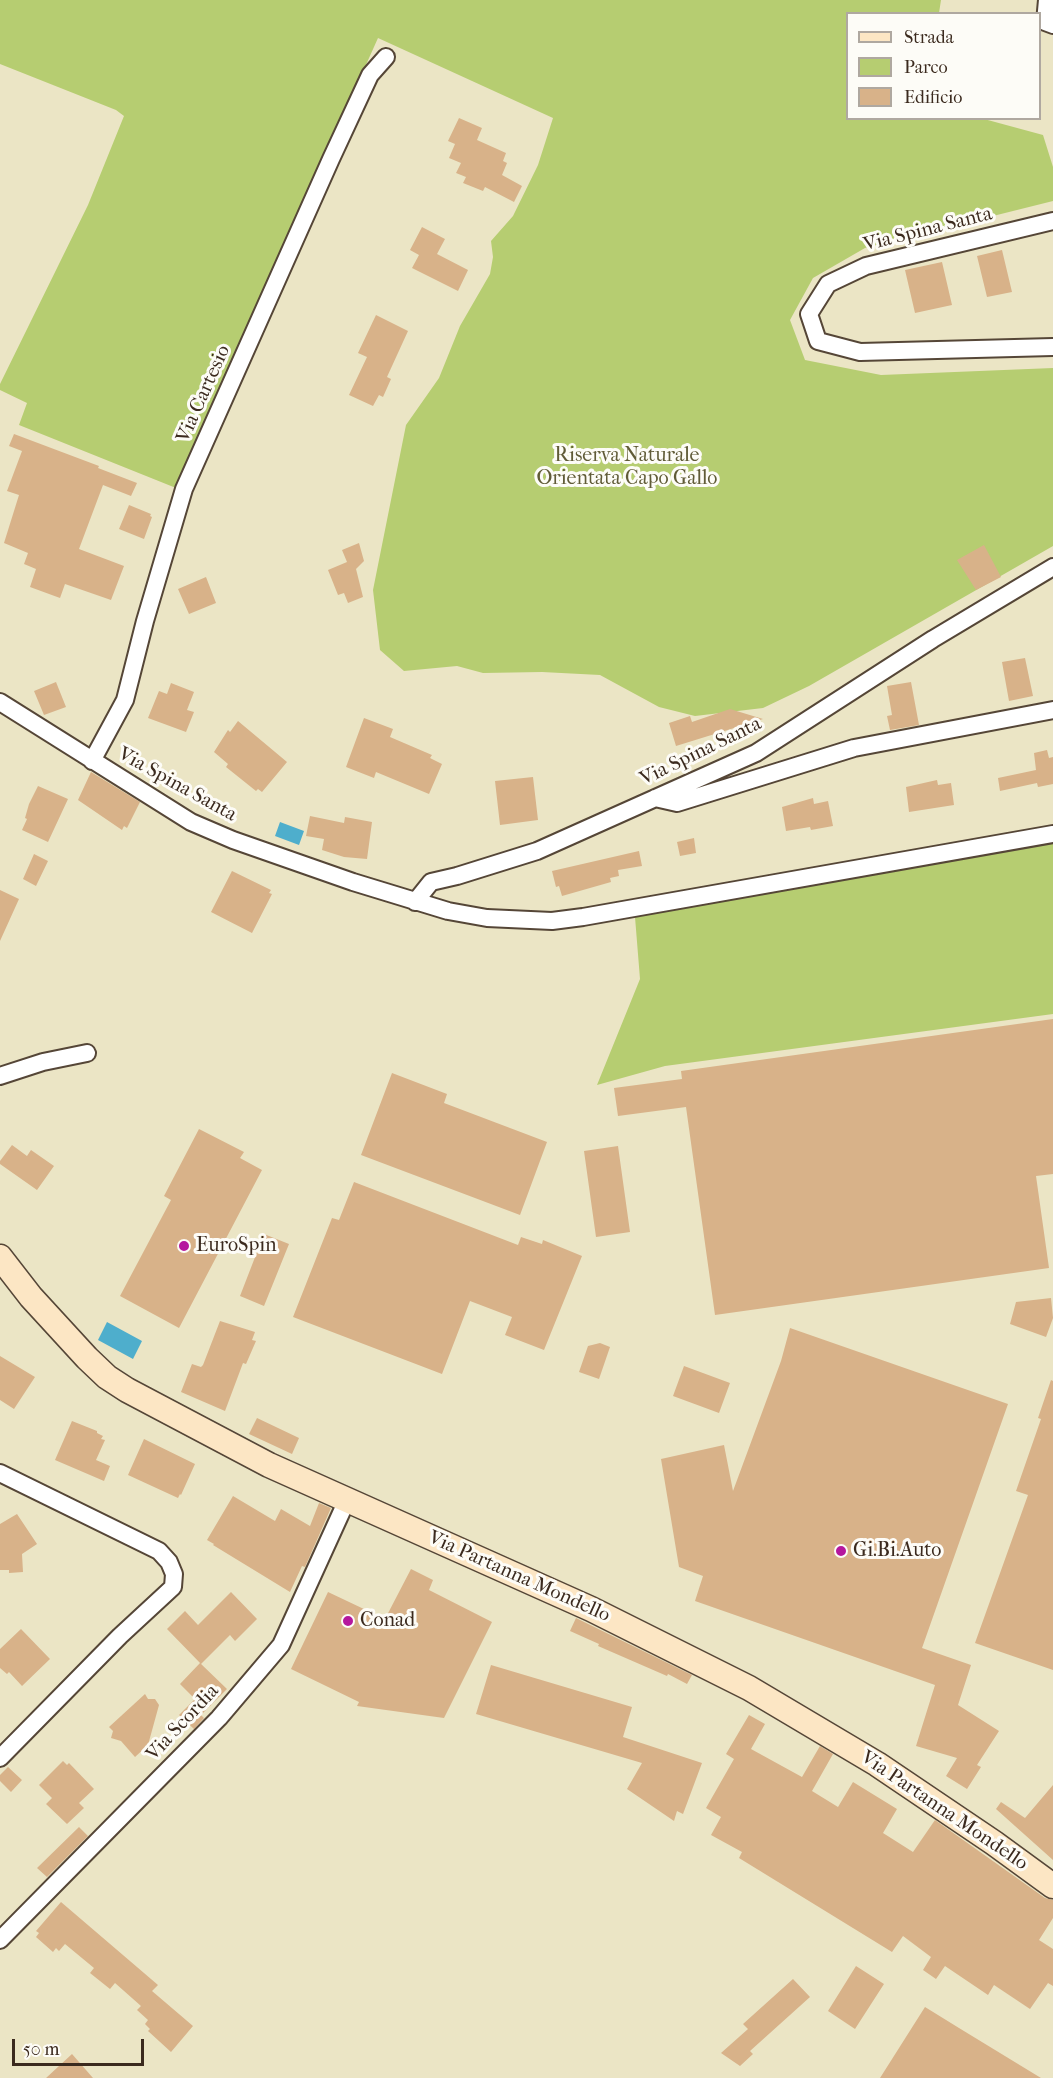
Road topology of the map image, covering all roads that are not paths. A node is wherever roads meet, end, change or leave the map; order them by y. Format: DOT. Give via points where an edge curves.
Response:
graph roads {
  1 [pos="1047,0"];
  2 [pos="1053,25"];
  3 [pos="386,57"];
  4 [pos="1053,221"];
  5 [pos="1053,347"];
  6 [pos="1053,567"];
  7 [pos="0,702"];
  8 [pos="1053,711"];
  9 [pos="92,761"];
  10 [pos="655,798"];
  11 [pos="1053,834"];
  12 [pos="415,902"];
  13 [pos="87,1053"];
  14 [pos="0,1076"];
  15 [pos="0,1257"];
  16 [pos="0,1473"];
  17 [pos="346,1500"];
  18 [pos="0,1758"];
  19 [pos="1053,1886"];
  20 [pos="0,1940"];
  1 -- 2 [label="street" via="1045,22"];
  3 -- 9 [label="street, Via Cartesio" via="370,75 184,489 125,700"];
  4 -- 5 [label="street, Via Spina Santa" via="866,266 828,284 809,315 818,341 860,351"];
  6 -- 10 [label="street, Via Spina Santa" via="756,753"];
  7 -- 9 [label="street, Via Spina Santa"];
  8 -- 10 [label="street" via="854,748 676,803"];
  9 -- 12 [label="street, Via Spina Santa" via="191,822"];
  10 -- 12 [label="street, Via Spina Santa" via="537,851 431,882"];
  11 -- 12 [label="street, Via Spina Santa" via="552,921 487,918"];
  13 -- 14 [label="street"];
  15 -- 17 [label="main road, Via Partanna Mondello" via="107,1377 269,1465"];
  16 -- 18 [label="street" via="159,1551 174,1574 173,1587"];
  17 -- 19 [label="main road, Via Partanna Mondello" via="591,1609 749,1688 877,1764"];
  17 -- 20 [label="street, Via Scordia" via="280,1645 219,1719"];
}
